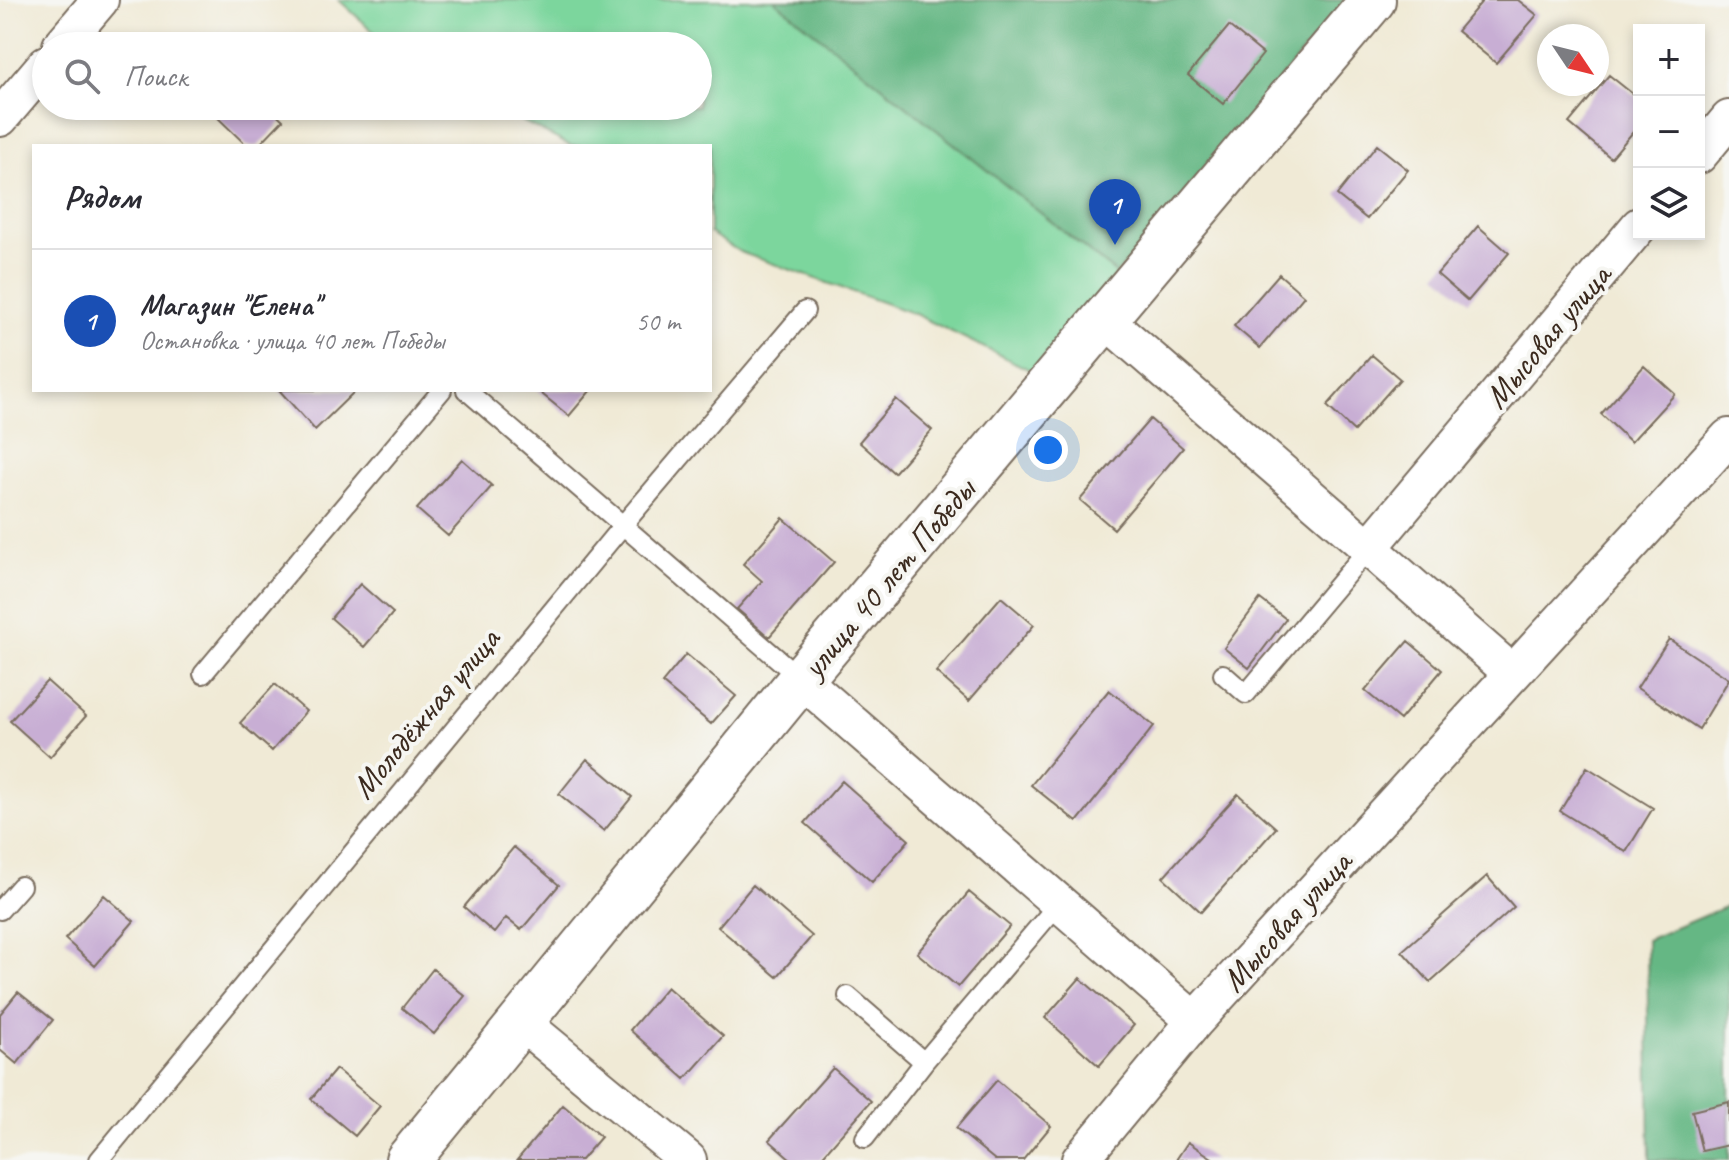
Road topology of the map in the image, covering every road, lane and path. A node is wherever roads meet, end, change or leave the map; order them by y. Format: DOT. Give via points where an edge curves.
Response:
graph roads {
  1 [pos="100,0"];
  2 [pos="1373,0"];
  3 [pos="73,32"];
  4 [pos="32,80"];
  5 [pos="0,118"];
  6 [pos="1729,119"];
  7 [pos="1705,148"];
  8 [pos="1633,233"];
  9 [pos="805,311"];
  10 [pos="1107,321"];
  11 [pos="440,392"];
  12 [pos="468,392"];
  13 [pos="1729,437"];
  14 [pos="623,525"];
  15 [pos="1369,548"];
  16 [pos="1512,673"];
  17 [pos="203,674"];
  18 [pos="1223,674"];
  19 [pos="801,679"];
  20 [pos="21,886"];
  21 [pos="1059,903"];
  22 [pos="0,910"];
  23 [pos="848,996"];
  24 [pos="1195,1021"];
  25 [pos="521,1022"];
  26 [pos="924,1062"];
  27 [pos="865,1138"];
  28 [pos="99,1160"];
  29 [pos="408,1160"];
  30 [pos="688,1160"];
  31 [pos="1080,1160"];
  1 -- 3 [label="street"];
  2 -- 10 [label="street, улица 40 лет Победы"];
  4 -- 5 [label="street"];
  6 -- 7 [label="street"];
  8 -- 15 [label="street, Мысовая улица"];
  9 -- 14 [label="lane, Молодёжная улица"];
  10 -- 15 [label="street"];
  10 -- 19 [label="street, улица 40 лет Победы"];
  11 -- 17 [label="lane"];
  12 -- 14 [label="lane"];
  13 -- 16 [label="street, Мысовая улица"];
  14 -- 19 [label="lane"];
  14 -- 28 [label="lane, Молодёжная улица"];
  15 -- 16 [label="street"];
  15 -- 18 [label="lane" via="1246,694"];
  16 -- 24 [label="street, Мысовая улица"];
  19 -- 21 [label="street, Мысовая улица"];
  19 -- 25 [label="street, улица 40 лет Победы"];
  20 -- 22 [label="lane"];
  21 -- 24 [label="street, Мысовая улица"];
  21 -- 26 [label="lane"];
  23 -- 26 [label="lane"];
  24 -- 31 [label="street"];
  25 -- 29 [label="street, улица 40 лет Победы"];
  25 -- 30 [label="street"];
  26 -- 27 [label="lane"];
}
